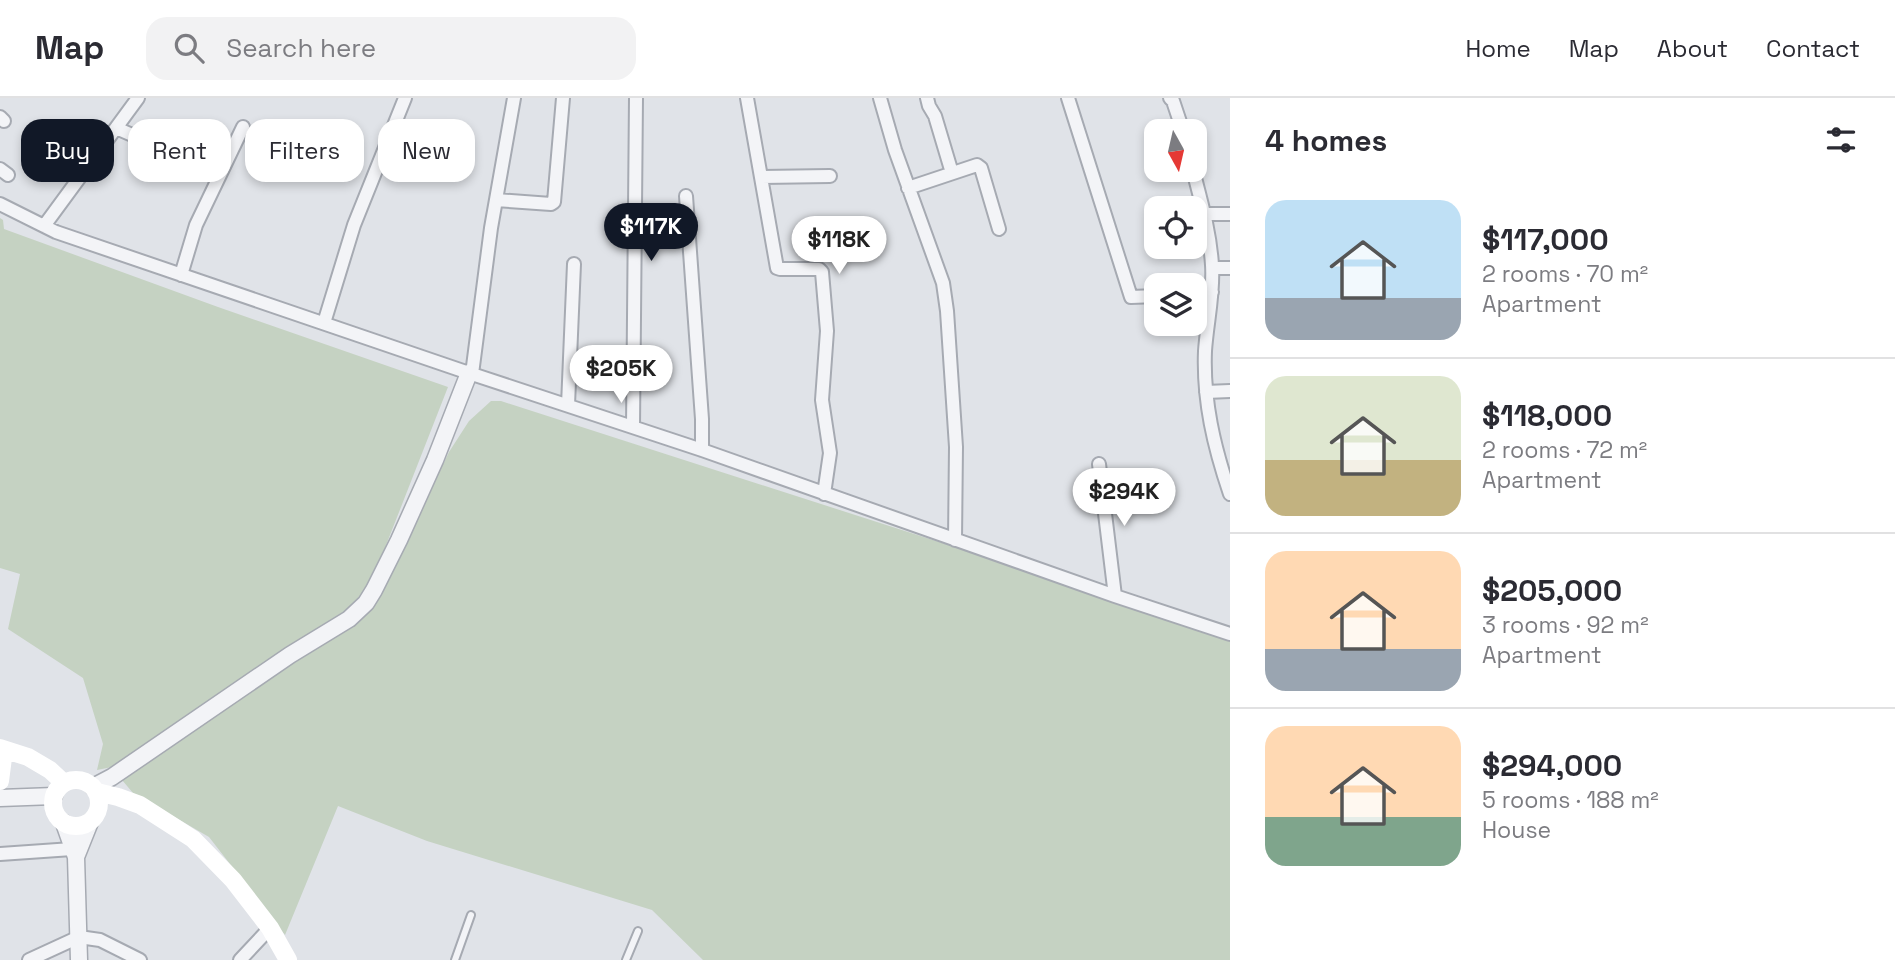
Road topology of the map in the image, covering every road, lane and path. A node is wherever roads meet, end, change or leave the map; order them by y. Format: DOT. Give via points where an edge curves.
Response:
graph roads {
  1 [pos="138,98"];
  2 [pos="405,98"];
  3 [pos="514,98"];
  4 [pos="563,98"];
  5 [pos="636,98"];
  6 [pos="747,98"];
  7 [pos="880,98"];
  8 [pos="927,98"];
  9 [pos="1068,98"];
  10 [pos="1170,98"];
  11 [pos="1179,119"];
  12 [pos="243,127"];
  13 [pos="116,128"];
  14 [pos="128,133"];
  15 [pos="231,151"];
  16 [pos="952,173"];
  17 [pos="830,176"];
  18 [pos="762,177"];
  19 [pos="216,182"];
  20 [pos="908,188"];
  21 [pos="686,196"];
  22 [pos="496,200"];
  23 [pos="0,204"];
  24 [pos="1207,214"];
  25 [pos="1230,214"];
  26 [pos="44,226"];
  27 [pos="1207,228"];
  28 [pos="999,229"];
  29 [pos="574,264"];
  30 [pos="1213,268"];
  31 [pos="1230,268"];
  32 [pos="181,275"];
  33 [pos="1207,292"];
  34 [pos="1212,292"];
  35 [pos="1144,296"];
  36 [pos="324,323"];
  37 [pos="470,373"];
  38 [pos="1230,391"];
  39 [pos="1206,392"];
  40 [pos="568,405"];
  41 [pos="633,427"];
  42 [pos="702,450"];
  43 [pos="1099,464"];
  44 [pos="824,494"];
  45 [pos="1230,494"];
  46 [pos="955,540"];
  47 [pos="1115,596"];
  48 [pos="1230,634"];
  49 [pos="2,749"];
  50 [pos="0,781"];
  51 [pos="59,790"];
  52 [pos="95,790"];
  53 [pos="0,797"];
  54 [pos="90,822"];
  55 [pos="64,824"];
  56 [pos="74,853"];
  57 [pos="0,854"];
  58 [pos="471,915"];
  59 [pos="270,928"];
  60 [pos="638,931"];
  61 [pos="79,937"];
  62 [pos="29,960"];
  63 [pos="79,960"];
  64 [pos="141,960"];
  65 [pos="240,960"];
  66 [pos="288,960"];
  67 [pos="455,960"];
  68 [pos="626,960"];
  1 -- 13 [label="street"];
  2 -- 36 [label="street" via="355,225"];
  3 -- 22 [label="street"];
  4 -- 22 [label="street" via="554,202"];
  5 -- 41 [label="street"];
  6 -- 18 [label="street"];
  7 -- 20 [label="street"];
  8 -- 16 [label="street"];
  9 -- 35 [label="street" via="1130,297"];
  10 -- 11 [label="street"];
  12 -- 15 [label="street"];
  13 -- 14 [label="street"];
  13 -- 26 [label="street"];
  16 -- 20 [label="street"];
  16 -- 28 [label="street" via="977,165 981,168"];
  17 -- 18 [label="street"];
  18 -- 44 [label="street" via="777,268 822,272 827,331 822,400 830,453"];
  19 -- 32 [label="street"];
  20 -- 46 [label="street" via="943,283 947,311 956,447"];
  21 -- 42 [label="street"];
  22 -- 37 [label="street"];
  23 -- 26 [label="street"];
  24 -- 25 [label="street"];
  26 -- 32 [label="street"];
  27 -- 30 [label="street"];
  29 -- 40 [label="street"];
  30 -- 31 [label="street"];
  30 -- 34 [label="street"];
  32 -- 36 [label="street"];
  33 -- 34 [label="street"];
  34 -- 39 [label="street" via="1205,347"];
  36 -- 37 [label="street"];
  37 -- 40 [label="street"];
  37 -- 52 [label="street" via="399,540 366,603 349,619"];
  38 -- 39 [label="street"];
  39 -- 45 [label="street" via="1208,418"];
  40 -- 41 [label="street"];
  41 -- 42 [label="street"];
  42 -- 44 [label="street"];
  43 -- 47 [label="street"];
  44 -- 46 [label="street"];
  46 -- 47 [label="street"];
  47 -- 48 [label="street"];
  49 -- 50 [label="main road"];
  49 -- 51 [label="main road" via="50,769"];
  51 -- 52 [label="main road" via="71,780"];
  51 -- 53 [label="street"];
  51 -- 55 [label="main road" via="52,804"];
  52 -- 54 [label="main road" via="99,808"];
  52 -- 59 [label="main road" via="140,804 193,839"];
  54 -- 55 [label="main road"];
  54 -- 56 [label="street"];
  55 -- 56 [label="street"];
  56 -- 57 [label="street"];
  56 -- 61 [label="street"];
  58 -- 67 [label="lane"];
  59 -- 65 [label="street"];
  59 -- 66 [label="main road"];
  60 -- 68 [label="lane"];
  61 -- 62 [label="street"];
  61 -- 63 [label="street"];
  61 -- 64 [label="street" via="100,940"];
}
